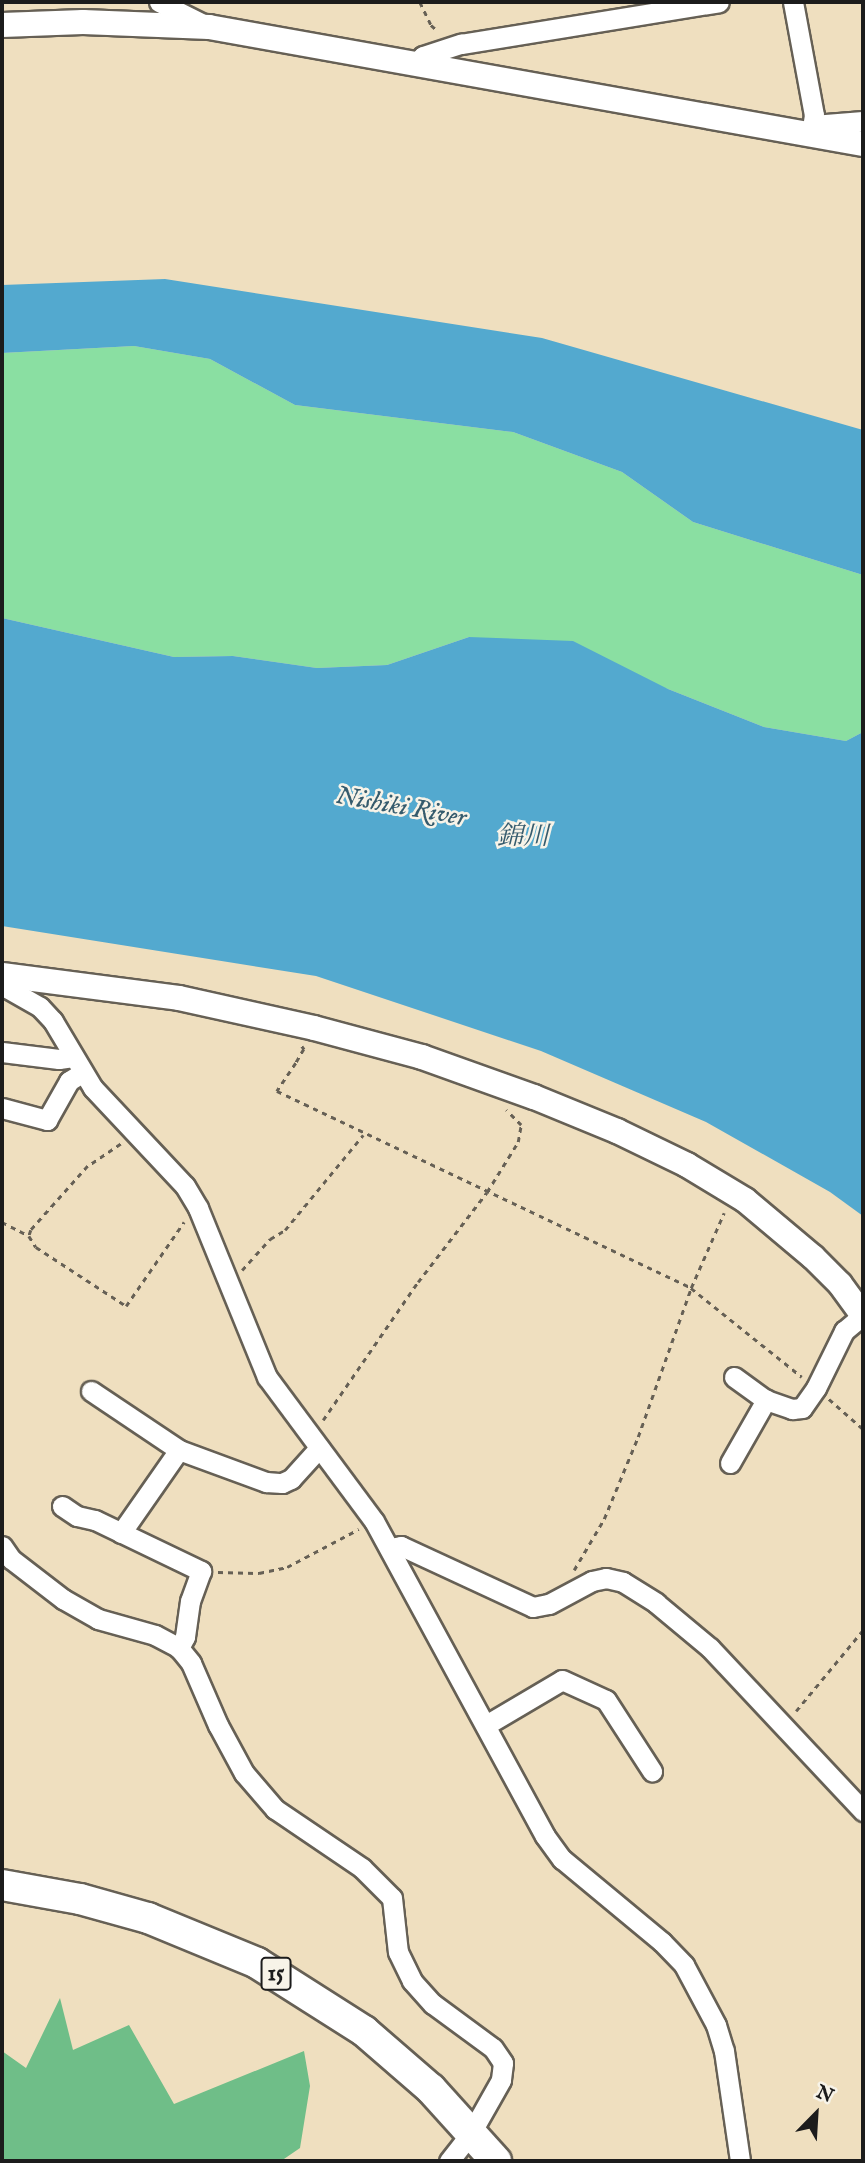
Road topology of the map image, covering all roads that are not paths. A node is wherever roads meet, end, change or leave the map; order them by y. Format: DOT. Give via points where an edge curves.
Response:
graph roads {
  1 [pos="159,2"];
  2 [pos="719,2"];
  3 [pos="793,2"];
  4 [pos="2,25"];
  5 [pos="209,27"];
  6 [pos="416,63"];
  7 [pos="863,121"];
  8 [pos="812,130"];
  9 [pos="863,144"];
  10 [pos="2,977"];
  11 [pos="2,1052"];
  12 [pos="77,1065"];
  13 [pos="2,1108"];
  14 [pos="863,1315"];
  15 [pos="734,1377"];
  16 [pos="91,1391"];
  17 [pos="766,1400"];
  18 [pos="315,1442"];
  19 [pos="179,1450"];
  20 [pos="730,1463"];
  21 [pos="62,1506"];
  22 [pos="121,1533"];
  23 [pos="2,1546"];
  24 [pos="390,1548"];
  25 [pos="179,1648"];
  26 [pos="486,1725"];
  27 [pos="652,1771"];
  28 [pos="863,1811"];
  29 [pos="2,1885"];
  30 [pos="471,2133"];
  31 [pos="449,2161"];
  32 [pos="496,2161"];
  33 [pos="740,2161"];
  1 -- 5 [label="street"];
  2 -- 6 [label="street" via="461,44 423,55"];
  3 -- 8 [label="street"];
  4 -- 5 [label="street" via="83,22"];
  5 -- 6 [label="street"];
  6 -- 8 [label="street"];
  7 -- 8 [label="street"];
  8 -- 9 [label="street"];
  10 -- 12 [label="street" via="5,987 40,1007 53,1021"];
  10 -- 14 [label="street" via="179,998 314,1028 422,1058 534,1097 687,1165 745,1200 840,1284"];
  11 -- 12 [label="street"];
  12 -- 13 [label="street" via="47,1120"];
  12 -- 18 [label="street" via="186,1186 267,1377"];
  14 -- 17 [label="street" via="844,1331 802,1408"];
  15 -- 17 [label="street"];
  16 -- 19 [label="street"];
  17 -- 20 [label="street"];
  18 -- 19 [label="street" via="292,1479 282,1483 266,1482"];
  18 -- 24 [label="street"];
  19 -- 22 [label="street"];
  21 -- 22 [label="street"];
  22 -- 25 [label="street" via="201,1571"];
  23 -- 25 [label="street" via="10,1559 63,1599 98,1619 155,1635"];
  24 -- 26 [label="street"];
  24 -- 28 [label="street" via="401,1546 533,1607 606,1578 639,1591 710,1648"];
  25 -- 30 [label="street" via="191,1663 244,1773 275,1809 377,1880 392,1898 398,1952 412,1980 433,2004 493,2048 503,2063 501,2080"];
  26 -- 27 [label="street" via="562,1680 606,1700"];
  26 -- 33 [label="street" via="562,1859 662,1942 694,1982 724,2051"];
  29 -- 30 [label="main road, 15" via="80,1899 148,1918 257,1963 364,2031 430,2089"];
  30 -- 31 [label="street"];
  30 -- 32 [label="main road, 15"];
}
